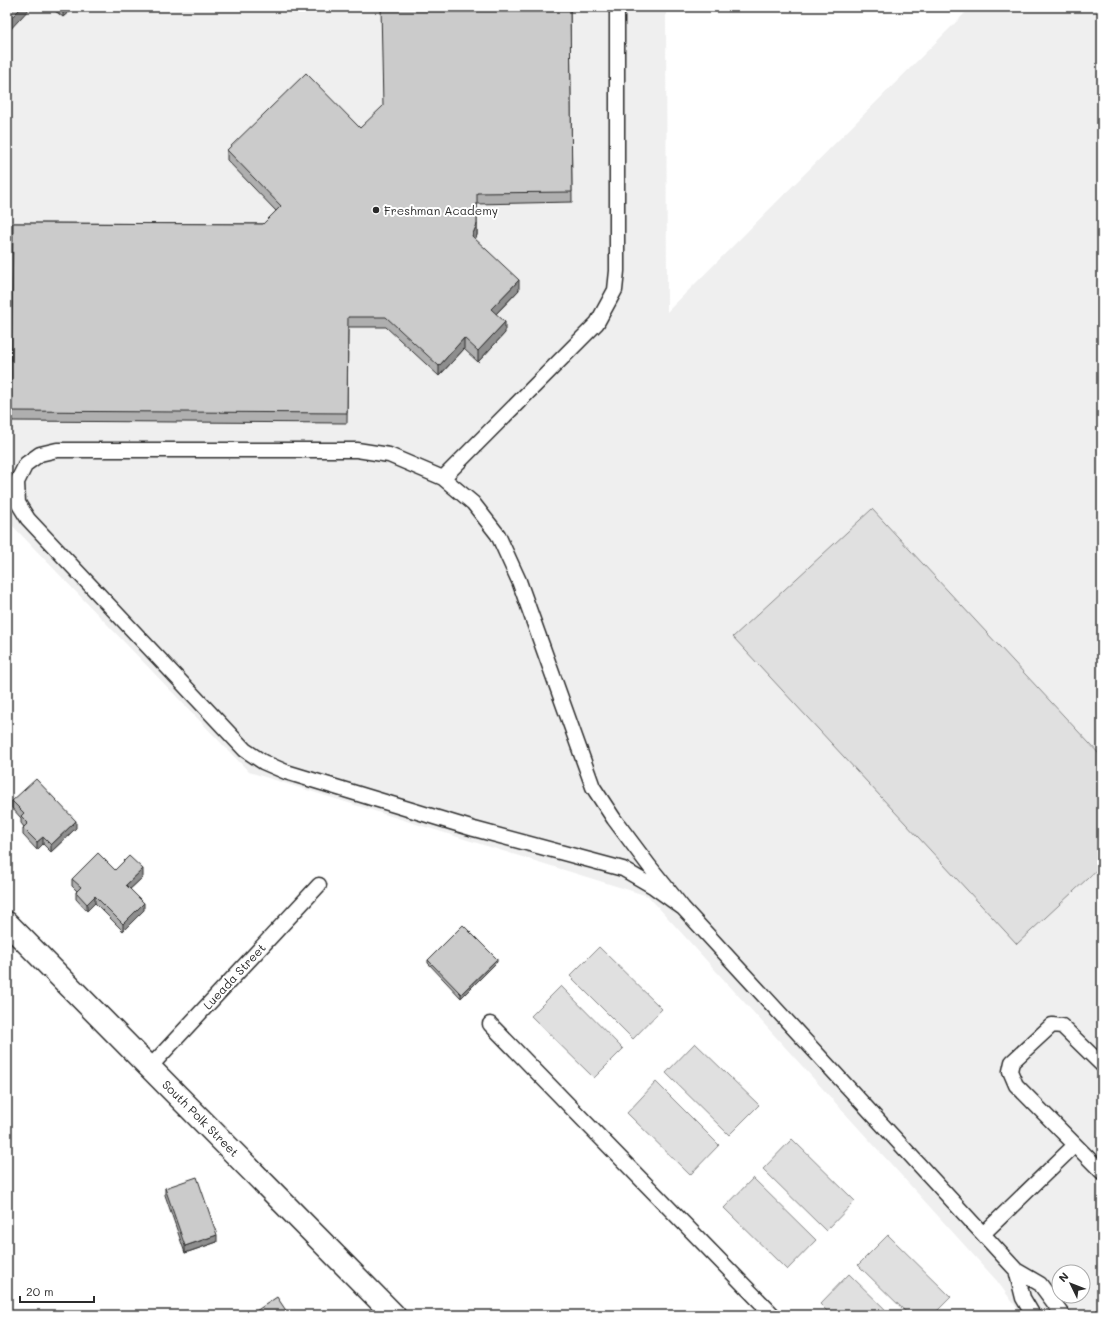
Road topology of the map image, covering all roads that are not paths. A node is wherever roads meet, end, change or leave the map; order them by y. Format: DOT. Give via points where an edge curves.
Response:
graph roads {
  1 [pos="617,7"];
  2 [pos="442,478"];
  3 [pos="319,885"];
  4 [pos="683,908"];
  5 [pos="7,923"];
  6 [pos="490,1024"];
  7 [pos="1102,1065"];
  8 [pos="150,1067"];
  9 [pos="1075,1145"];
  10 [pos="1102,1172"];
  11 [pos="983,1234"];
  12 [pos="1016,1270"];
  13 [pos="394,1315"];
  14 [pos="773,1315"];
  15 [pos="1034,1315"];
  16 [pos="1063,1315"];
  1 -- 2 [label="lane" via="615,290 597,323"];
  2 -- 4 [label="lane" via="473,503 498,534 519,581 593,787 614,819"];
  2 -- 4 [label="lane" via="390,455 357,450 56,450 40,454 26,464 17,482 18,504 28,519 235,740 257,758 286,772 474,829 624,869"];
  3 -- 8 [label="lane, Lueada Street"];
  4 -- 11 [label="lane"];
  5 -- 8 [label="street, South Polk Street"];
  6 -- 14 [label="lane"];
  7 -- 9 [label="lane" via="1062,1026 1052,1025 1012,1062 1010,1071 1016,1085"];
  8 -- 13 [label="street, South Polk Street"];
  9 -- 10 [label="lane"];
  9 -- 11 [label="lane"];
  11 -- 12 [label="lane"];
  12 -- 15 [label="lane" via="1023,1298"];
  12 -- 16 [label="lane" via="1040,1284"];
}
